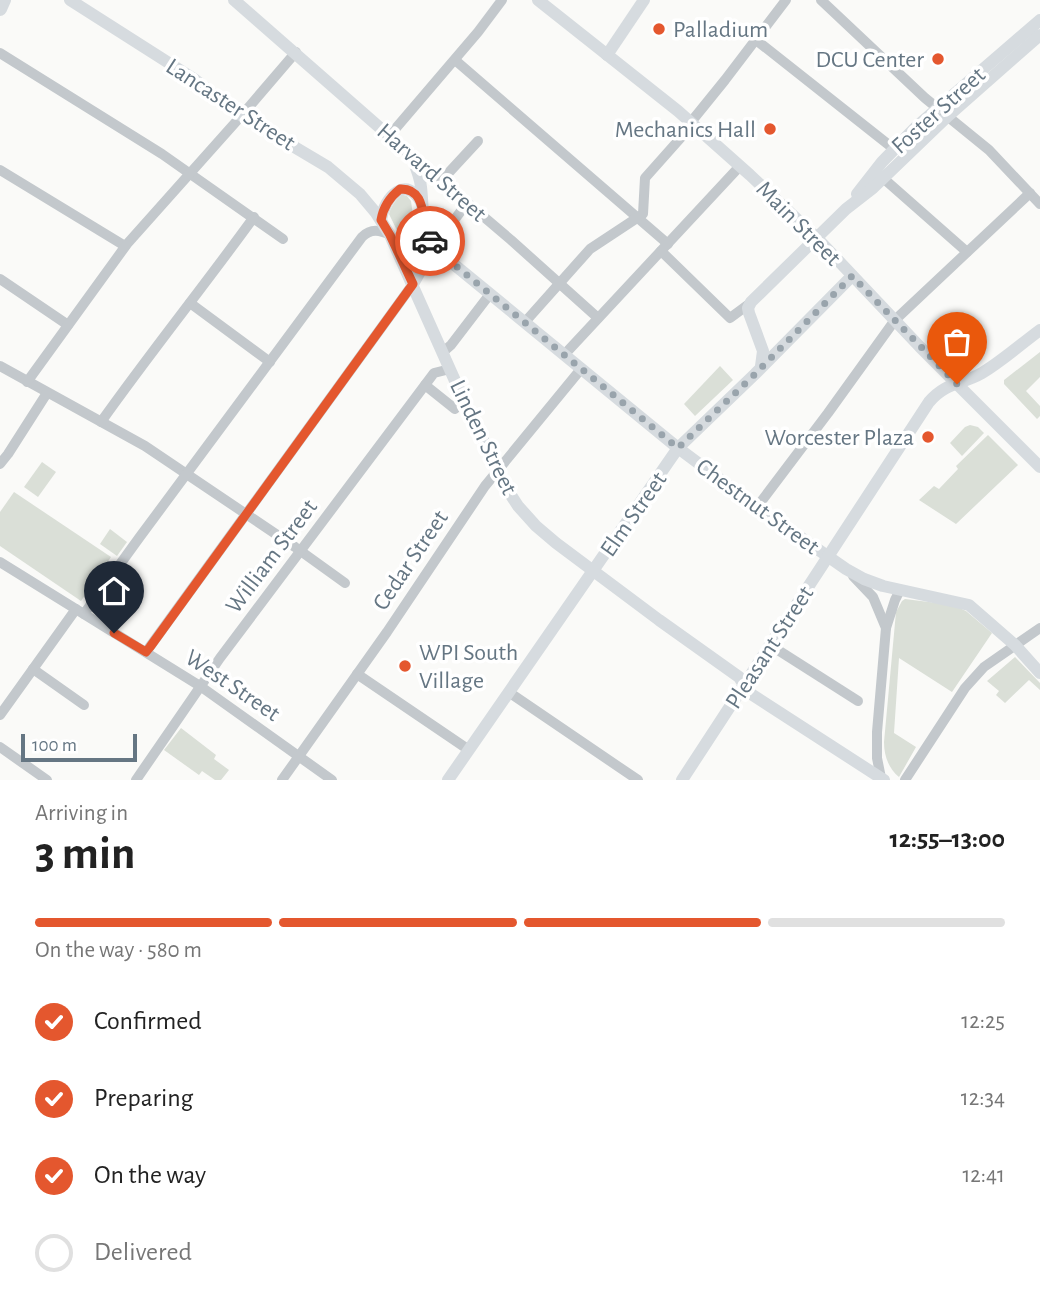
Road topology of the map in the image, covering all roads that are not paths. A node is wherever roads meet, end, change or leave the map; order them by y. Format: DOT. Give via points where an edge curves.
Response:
graph roads {
  1 [pos="4,0"];
  2 [pos="70,0"];
  3 [pos="234,0"];
  4 [pos="502,0"];
  5 [pos="538,0"];
  6 [pos="644,0"];
  7 [pos="786,0"];
  8 [pos="821,0"];
  9 [pos="0,9"];
  10 [pos="1040,20"];
  11 [pos="1040,35"];
  12 [pos="756,40"];
  13 [pos="0,52"];
  14 [pos="296,52"];
  15 [pos="607,55"];
  16 [pos="455,60"];
  17 [pos="943,112"];
  18 [pos="242,115"];
  19 [pos="692,123"];
  20 [pos="390,135"];
  21 [pos="478,141"];
  22 [pos="894,149"];
  23 [pos="411,155"];
  24 [pos="740,166"];
  25 [pos="0,170"];
  26 [pos="190,173"];
  27 [pos="883,178"];
  28 [pos="442,181"];
  29 [pos="1030,193"];
  30 [pos="467,203"];
  31 [pos="422,204"];
  32 [pos="1040,204"];
  33 [pos="846,209"];
  34 [pos="639,217"];
  35 [pos="254,218"];
  36 [pos="381,220"];
  37 [pos="390,235"];
  38 [pos="816,237"];
  39 [pos="284,239"];
  40 [pos="125,246"];
  41 [pos="664,247"];
  42 [pos="429,251"];
  43 [pos="967,252"];
  44 [pos="402,261"];
  45 [pos="852,276"];
  46 [pos="0,279"];
  47 [pos="413,284"];
  48 [pos="559,284"];
  49 [pos="490,294"];
  50 [pos="190,303"];
  51 [pos="749,304"];
  52 [pos="598,318"];
  53 [pos="895,320"];
  54 [pos="525,323"];
  55 [pos="68,325"];
  56 [pos="1040,330"];
  57 [pos="443,352"];
  58 [pos="564,355"];
  59 [pos="270,362"];
  60 [pos="0,366"];
  61 [pos="761,366"];
  62 [pos="450,369"];
  63 [pos="581,369"];
  64 [pos="27,382"];
  65 [pos="957,384"];
  66 [pos="425,385"];
  67 [pos="47,393"];
  68 [pos="455,409"];
  69 [pos="101,422"];
  70 [pos="678,448"];
  71 [pos="0,464"];
  72 [pos="1040,467"];
  73 [pos="498,471"];
  74 [pos="187,474"];
  75 [pos="757,507"];
  76 [pos="247,515"];
  77 [pos="300,551"];
  78 [pos="829,556"];
  79 [pos="0,562"];
  80 [pos="846,569"];
  81 [pos="593,571"];
  82 [pos="345,583"];
  83 [pos="900,590"];
  84 [pos="80,612"];
  85 [pos="886,628"];
  86 [pos="1040,628"];
  87 [pos="770,645"];
  88 [pos="1015,645"];
  89 [pos="146,652"];
  90 [pos="33,668"];
  91 [pos="1040,673"];
  92 [pos="357,674"];
  93 [pos="200,686"];
  94 [pos="744,686"];
  95 [pos="510,693"];
  96 [pos="858,701"];
  97 [pos="84,705"];
  98 [pos="0,715"];
  99 [pos="0,747"];
  100 [pos="469,750"];
  101 [pos="299,756"];
  102 [pos="45,779"];
  103 [pos="882,779"];
  104 [pos="136,780"];
  105 [pos="282,780"];
  106 [pos="332,780"];
  107 [pos="448,780"];
  108 [pos="638,780"];
  109 [pos="682,780"];
  110 [pos="905,780"];
  1 -- 9 [label="highway"];
  2 -- 18 [label="main road, Lancaster Street"];
  3 -- 14 [label="main road, Harvard Street"];
  4 -- 16 [label="street"];
  5 -- 15 [label="main road, Main Street"];
  6 -- 15 [label="main road"];
  7 -- 12 [label="street"];
  8 -- 17 [label="street"];
  10 -- 17 [label="main road, Foster Street"];
  11 -- 17 [label="main road, Foster Street"];
  12 -- 19 [label="street"];
  12 -- 22 [label="street"];
  13 -- 26 [label="street"];
  14 -- 18 [label="street"];
  14 -- 20 [label="main road, Harvard Street"];
  15 -- 19 [label="main road, Main Street"];
  16 -- 20 [label="street"];
  16 -- 34 [label="street"];
  17 -- 22 [label="main road, Foster Street"];
  17 -- 27 [label="main road, Foster Street"];
  17 -- 29 [label="street"];
  18 -- 26 [label="street"];
  18 -- 36 [label="main road, Lancaster Street" via="328,167 360,194"];
  19 -- 24 [label="main road, Main Street"];
  19 -- 34 [label="street" via="645,178"];
  20 -- 23 [label="main road, Harvard Street"];
  21 -- 28 [label="street"];
  22 -- 33 [label="main road, Foster Street"];
  23 -- 28 [label="street, Harvard Street"];
  23 -- 31 [label="main road"];
  24 -- 38 [label="main road, Main Street"];
  24 -- 41 [label="street"];
  25 -- 40 [label="street"];
  26 -- 35 [label="street"];
  26 -- 40 [label="street"];
  27 -- 33 [label="main road, Foster Street"];
  27 -- 43 [label="street"];
  28 -- 30 [label="street, Harvard Street"];
  29 -- 32 [label="street"];
  29 -- 43 [label="street"];
  30 -- 42 [label="street"];
  30 -- 48 [label="street, Harvard Street"];
  31 -- 36 [label="main road" via="412,191 400,189"];
  31 -- 42 [label="main road"];
  33 -- 38 [label="main road, Foster Street"];
  34 -- 41 [label="street"];
  34 -- 48 [label="street" via="590,249"];
  35 -- 39 [label="street"];
  35 -- 50 [label="street"];
  36 -- 37 [label="main road, Linden Street"];
  37 -- 44 [label="main road, Linden Street"];
  37 -- 59 [label="street" via="377,230 364,234"];
  38 -- 45 [label="main road, Main Street"];
  38 -- 51 [label="main road, Foster Street"];
  40 -- 55 [label="street"];
  41 -- 51 [label="street" via="730,317"];
  41 -- 52 [label="street"];
  42 -- 44 [label="main road" via="421,266"];
  42 -- 47 [label="main road"];
  42 -- 49 [label="main road, Chestnut Street"];
  43 -- 53 [label="street"];
  44 -- 47 [label="main road, Linden Street"];
  45 -- 53 [label="main road, Main Street"];
  45 -- 61 [label="main road, Elm Street"];
  46 -- 55 [label="street"];
  47 -- 57 [label="main road, Linden Street"];
  47 -- 76 [label="street"];
  48 -- 52 [label="street, Harvard Street"];
  48 -- 54 [label="street"];
  49 -- 54 [label="main road, Chestnut Street"];
  49 -- 57 [label="street"];
  50 -- 59 [label="street"];
  50 -- 69 [label="street"];
  51 -- 61 [label="main road" via="762,351"];
  52 -- 58 [label="street"];
  53 -- 65 [label="main road, Main Street"];
  53 -- 75 [label="street"];
  54 -- 58 [label="main road, Chestnut Street"];
  55 -- 64 [label="street"];
  56 -- 65 [label="main road, Pleasant Street" via="982,373"];
  57 -- 62 [label="main road, Linden Street"];
  58 -- 63 [label="main road, Chestnut Street"];
  59 -- 74 [label="street"];
  60 -- 64 [label="street"];
  61 -- 70 [label="main road, Elm Street"];
  62 -- 66 [label="street, William Street" via="434,373"];
  62 -- 73 [label="main road, Linden Street"];
  63 -- 70 [label="main road, Chestnut Street"];
  63 -- 73 [label="street, Cedar Street"];
  64 -- 67 [label="street"];
  65 -- 72 [label="main road, Main Street"];
  65 -- 78 [label="main road, Pleasant Street" via="943,388 929,402"];
  66 -- 68 [label="street"];
  66 -- 77 [label="street, William Street"];
  67 -- 69 [label="street"];
  67 -- 71 [label="street"];
  69 -- 74 [label="street"];
  70 -- 75 [label="main road, Chestnut Street"];
  70 -- 81 [label="main road, Elm Street"];
  73 -- 81 [label="main road, Linden Street" via="530,520"];
  73 -- 92 [label="street, Cedar Street"];
  74 -- 76 [label="street"];
  74 -- 84 [label="street"];
  75 -- 78 [label="main road, Chestnut Street"];
  76 -- 77 [label="street"];
  76 -- 89 [label="street"];
  77 -- 82 [label="street"];
  77 -- 93 [label="street, William Street"];
  78 -- 80 [label="main road, Chestnut Street"];
  78 -- 87 [label="main road, Pleasant Street"];
  79 -- 84 [label="street, West Street"];
  80 -- 83 [label="main road"];
  80 -- 85 [label="street, Chestnut Street" via="873,597"];
  81 -- 94 [label="main road, Linden Street" via="739,677"];
  81 -- 95 [label="main road, Elm Street"];
  83 -- 85 [label="street"];
  83 -- 88 [label="main road" via="969,605"];
  84 -- 89 [label="street, West Street"];
  84 -- 90 [label="street"];
  85 -- 103 [label="street, Chestnut Street" via="877,732"];
  86 -- 88 [label="street"];
  87 -- 94 [label="main road, Pleasant Street"];
  87 -- 96 [label="street"];
  88 -- 91 [label="main road"];
  88 -- 110 [label="street" via="984,667 965,688"];
  89 -- 93 [label="street, West Street"];
  90 -- 97 [label="street"];
  90 -- 98 [label="street"];
  92 -- 100 [label="street"];
  92 -- 101 [label="street, Cedar Street"];
  93 -- 101 [label="street, West Street"];
  93 -- 104 [label="street, William Street"];
  94 -- 103 [label="main road, Linden Street"];
  94 -- 109 [label="main road, Pleasant Street"];
  95 -- 100 [label="main road, Elm Street"];
  95 -- 108 [label="street"];
  99 -- 102 [label="street"];
  100 -- 107 [label="main road, Elm Street"];
  101 -- 105 [label="street, Cedar Street"];
  101 -- 106 [label="street, West Street"];
}
